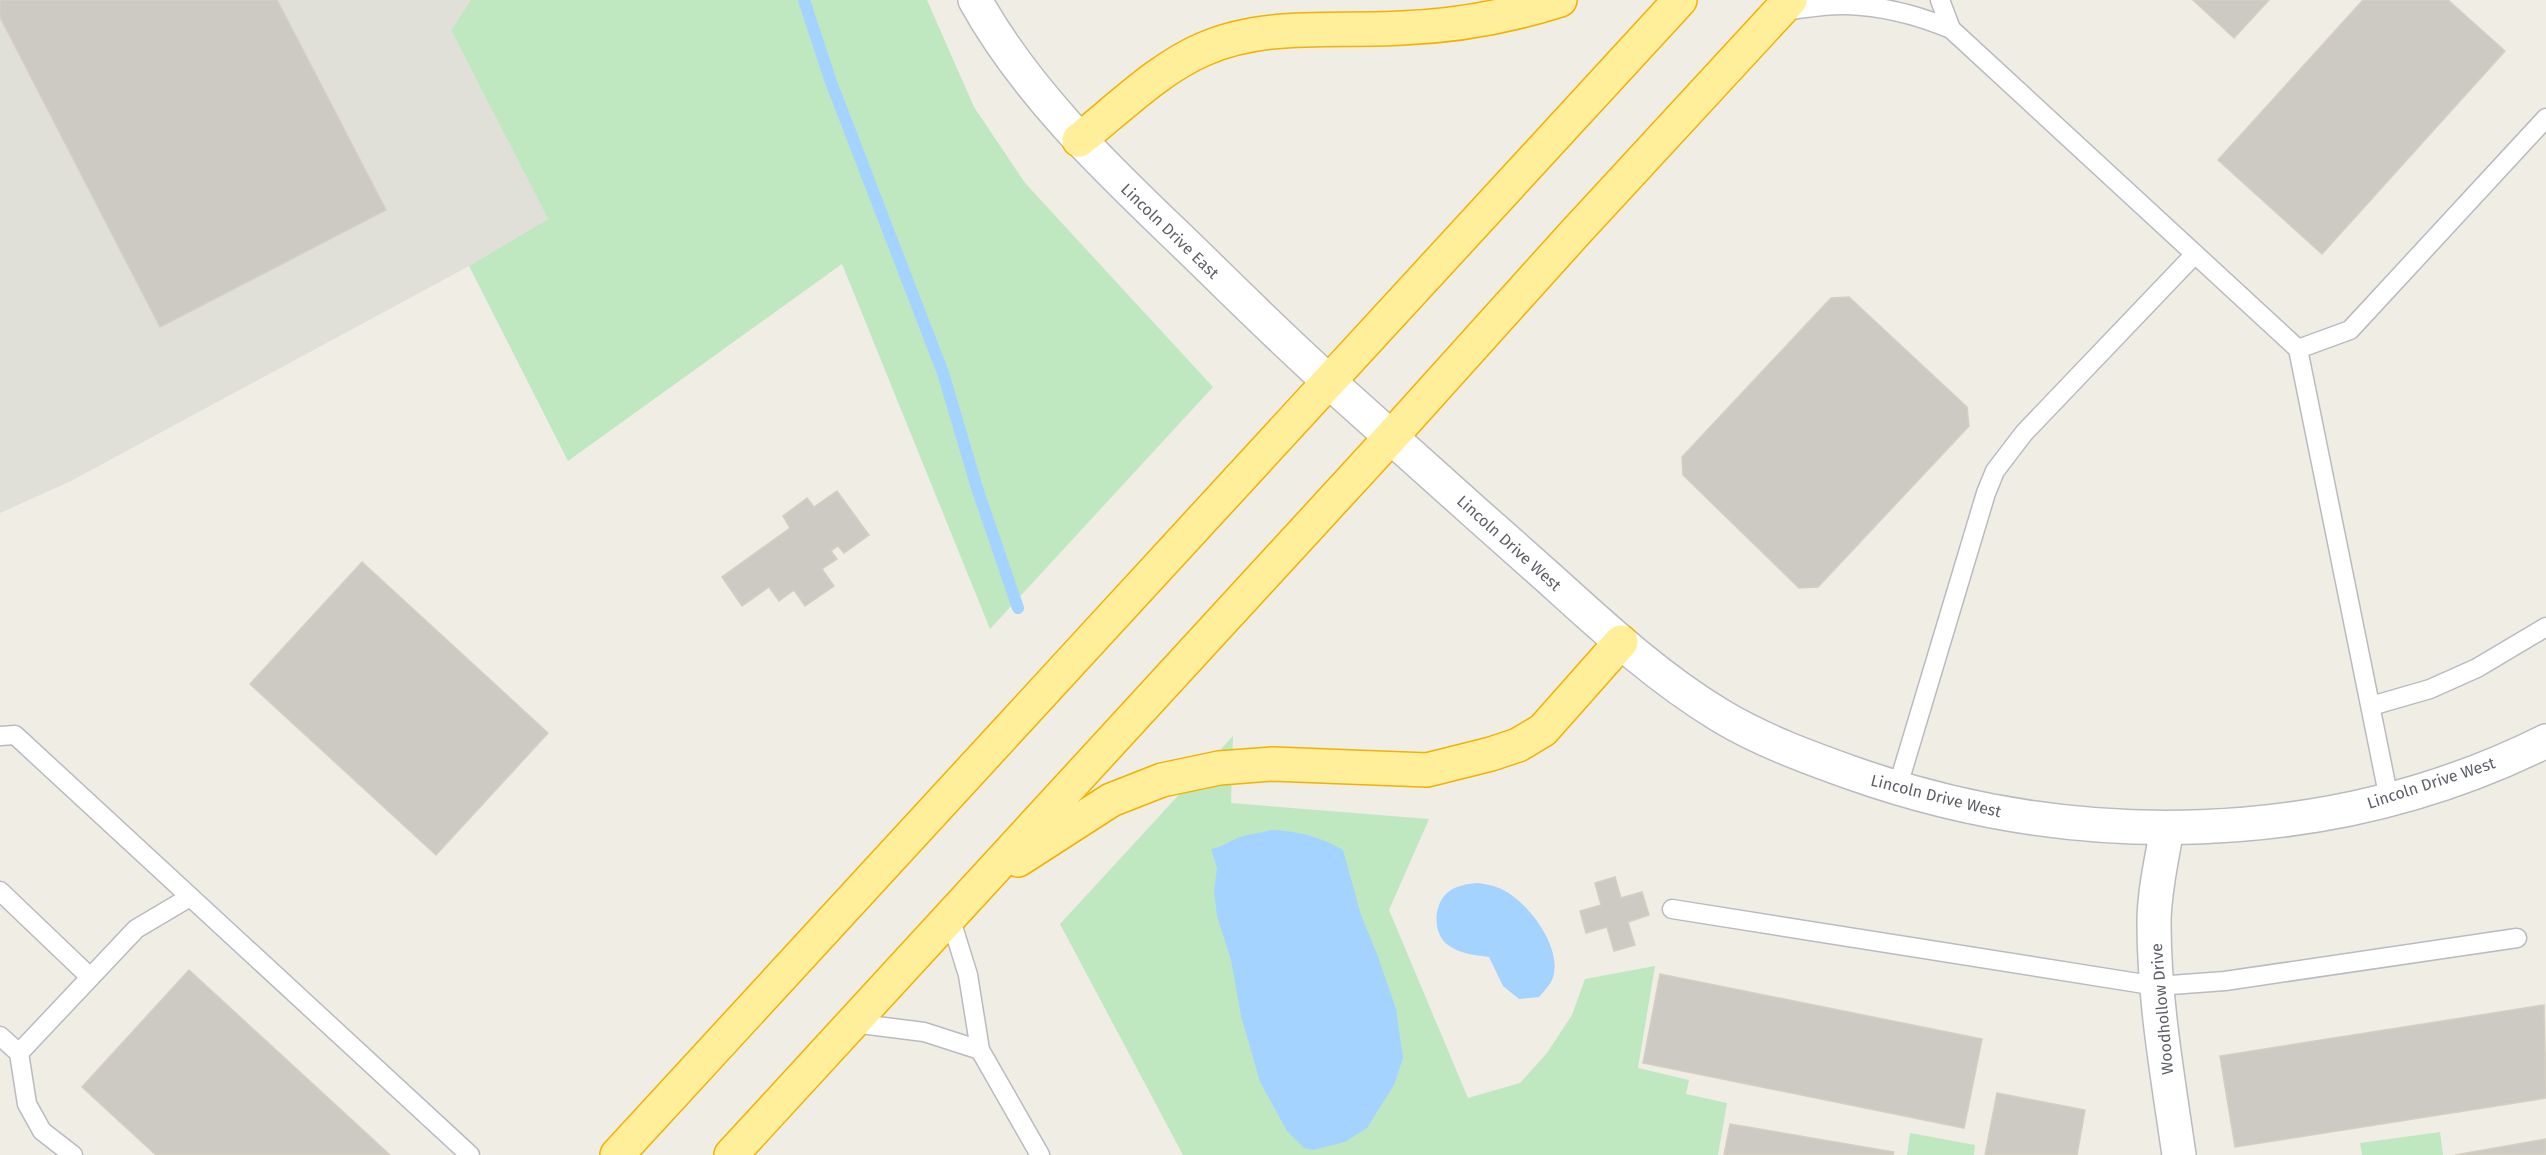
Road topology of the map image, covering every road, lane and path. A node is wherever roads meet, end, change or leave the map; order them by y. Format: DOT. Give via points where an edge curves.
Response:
graph roads {
  1 [pos="975,0"];
  2 [pos="1560,0"];
  3 [pos="1680,0"];
  4 [pos="1940,0"];
  5 [pos="1784,5"];
  6 [pos="1951,29"];
  7 [pos="2546,118"];
  8 [pos="1078,140"];
  9 [pos="2195,254"];
  10 [pos="2298,349"];
  11 [pos="1328,382"];
  12 [pos="1391,438"];
  13 [pos="2546,627"];
  14 [pos="1621,642"];
  15 [pos="2371,706"];
  16 [pos="0,736"];
  17 [pos="2546,741"];
  18 [pos="1897,789"];
  19 [pos="2389,799"];
  20 [pos="2168,828"];
  21 [pos="981,884"];
  22 [pos="0,891"];
  23 [pos="190,897"];
  24 [pos="1672,909"];
  25 [pos="950,917"];
  26 [pos="2517,938"];
  27 [pos="90,977"];
  28 [pos="2157,986"];
  29 [pos="853,1023"];
  30 [pos="0,1036"];
  31 [pos="980,1050"];
  32 [pos="19,1053"];
  33 [pos="73,1155"];
  34 [pos="470,1155"];
  35 [pos="617,1155"];
  36 [pos="731,1155"];
  37 [pos="1040,1155"];
  38 [pos="2179,1155"];
  1 -- 8 [label="street, Lincoln Drive East"];
  2 -- 8 [label="highway" via="1480,19 1404,28 1243,35 1203,49 1167,70"];
  3 -- 11 [label="highway"];
  4 -- 6 [label="lane"];
  5 -- 6 [label="lane" via="1874,6 1922,17"];
  5 -- 12 [label="highway"];
  6 -- 9 [label="lane"];
  7 -- 10 [label="lane" via="2350,330"];
  8 -- 11 [label="street, Lincoln Drive East"];
  9 -- 10 [label="lane"];
  9 -- 18 [label="lane" via="2025,433 1995,471"];
  10 -- 15 [label="lane"];
  11 -- 12 [label="street, Lincoln Drive East"];
  11 -- 35 [label="highway"];
  12 -- 14 [label="street, Lincoln Drive West"];
  12 -- 21 [label="highway"];
  13 -- 15 [label="lane" via="2477,668 2430,689"];
  14 -- 18 [label="street, Lincoln Drive West" via="1692,697 1756,735"];
  14 -- 21 [label="highway" via="1556,718 1518,745 1427,770 1273,765 1219,768 1162,780 1111,800"];
  15 -- 19 [label="lane"];
  16 -- 23 [label="lane" via="15,735"];
  17 -- 19 [label="street, Lincoln Drive West" via="2454,779"];
  18 -- 20 [label="street, Lincoln Drive West" via="2050,822"];
  19 -- 20 [label="street, Lincoln Drive West" via="2293,818"];
  20 -- 28 [label="street, Woodhollow Drive" via="2154,922"];
  21 -- 25 [label="highway"];
  22 -- 27 [label="lane"];
  23 -- 27 [label="lane" via="135,929"];
  23 -- 34 [label="lane"];
  24 -- 28 [label="lane"];
  25 -- 29 [label="highway"];
  25 -- 31 [label="lane" via="968,975"];
  26 -- 28 [label="lane" via="2225,981"];
  27 -- 32 [label="lane"];
  28 -- 38 [label="street, Woodhollow Drive"];
  29 -- 31 [label="lane" via="924,1032"];
  29 -- 36 [label="highway"];
  30 -- 32 [label="lane"];
  31 -- 37 [label="lane"];
  32 -- 33 [label="lane" via="27,1104 42,1131"];
}
